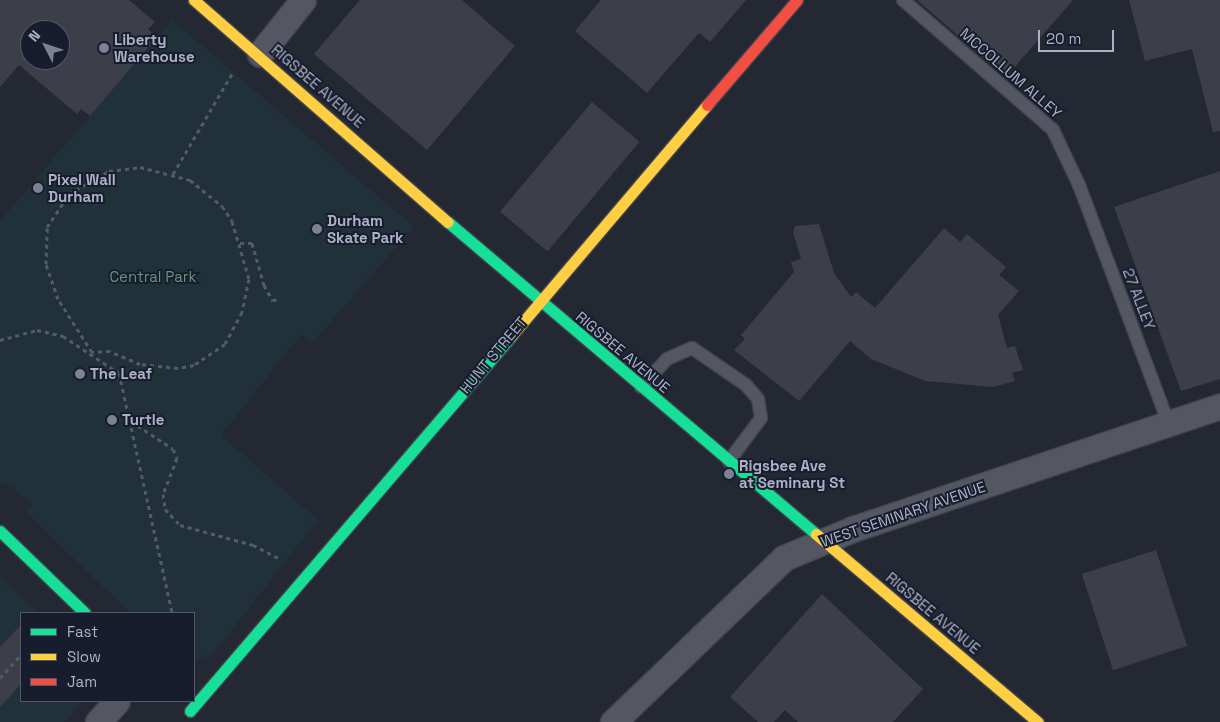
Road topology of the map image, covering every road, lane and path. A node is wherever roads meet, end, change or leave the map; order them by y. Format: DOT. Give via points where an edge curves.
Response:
graph roads {
  1 [pos="194,0"];
  2 [pos="303,0"];
  3 [pos="797,0"];
  4 [pos="903,0"];
  5 [pos="260,54"];
  6 [pos="233,72"];
  7 [pos="173,174"];
  8 [pos="1079,185"];
  9 [pos="240,243"];
  10 [pos="280,297"];
  11 [pos="539,301"];
  12 [pos="0,340"];
  13 [pos="92,352"];
  14 [pos="641,387"];
  15 [pos="1220,406"];
  16 [pos="130,420"];
  17 [pos="1169,424"];
  18 [pos="729,461"];
  19 [pos="0,531"];
  20 [pos="822,540"];
  21 [pos="281,559"];
  22 [pos="85,612"];
  23 [pos="172,612"];
  24 [pos="20,657"];
  25 [pos="0,678"];
  26 [pos="116,702"];
  27 [pos="179,702"];
  28 [pos="190,711"];
  29 [pos="98,722"];
  30 [pos="201,722"];
  31 [pos="613,722"];
  32 [pos="1038,722"];
  1 -- 5 [label="street, RIGSBEE AVENUE"];
  2 -- 5 [label="street"];
  3 -- 11 [label="street, HUNT STREET"];
  4 -- 8 [label="lane, MCCOLLUM ALLEY" via="1052,130"];
  5 -- 11 [label="street, RIGSBEE AVENUE"];
  6 -- 7 [label="path"];
  7 -- 9 [label="path" via="190,180 222,206"];
  7 -- 13 [label="path" via="140,166 109,170 81,183 56,208 44,245 46,264 58,299"];
  8 -- 17 [label="lane, 27 ALLEY"];
  9 -- 10 [label="path" via="252,243 264,285 273,301"];
  9 -- 13 [label="path" via="249,279 242,312 229,338 212,355 194,365 159,369 110,351"];
  11 -- 14 [label="street, RIGSBEE AVENUE"];
  11 -- 28 [label="street, HUNT STREET"];
  12 -- 13 [label="path" via="37,330 63,336"];
  13 -- 16 [label="path" via="124,380"];
  14 -- 18 [label="street, RIGSBEE AVENUE"];
  14 -- 18 [label="lane" via="667,359 692,348 746,385 758,399 761,418"];
  15 -- 17 [label="street, WEST SEMINARY AVENUE"];
  16 -- 21 [label="path" via="173,449 177,458 163,494 165,509 180,525 253,545"];
  16 -- 23 [label="path"];
  17 -- 20 [label="street, WEST SEMINARY AVENUE"];
  18 -- 20 [label="street, RIGSBEE AVENUE"];
  19 -- 22 [label="street"];
  20 -- 31 [label="street, WEST SEMINARY AVENUE" via="770,568"];
  20 -- 32 [label="street, RIGSBEE AVENUE"];
  24 -- 25 [label="path"];
  26 -- 29 [label="street"];
  27 -- 28 [label="street"];
  28 -- 30 [label="street"];
}
